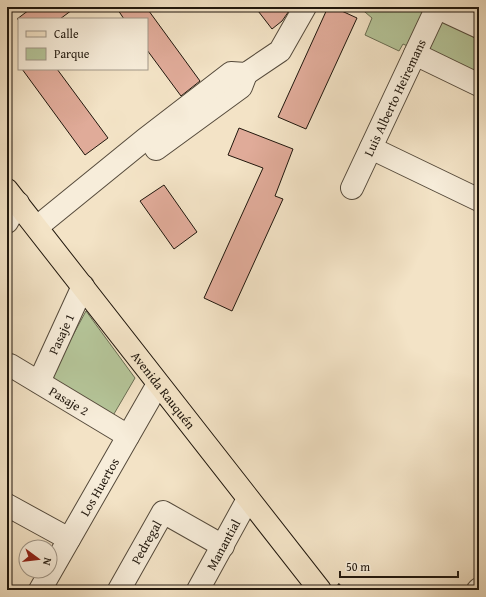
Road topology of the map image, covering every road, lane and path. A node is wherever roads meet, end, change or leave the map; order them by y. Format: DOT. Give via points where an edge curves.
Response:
graph roads {
  1 [pos="305,7"];
  2 [pos="437,7"];
  3 [pos="479,27"];
  4 [pos="414,54"];
  5 [pos="479,85"];
  6 [pos="371,148"];
  7 [pos="352,188"];
  8 [pos="12,197"];
  9 [pos="479,200"];
  10 [pos="7,222"];
  11 [pos="40,232"];
  12 [pos="83,286"];
  13 [pos="10,365"];
  14 [pos="39,382"];
  15 [pos="158,384"];
  16 [pos="128,436"];
  17 [pos="248,499"];
  18 [pos="7,505"];
  19 [pos="69,539"];
  20 [pos="223,546"];
  21 [pos="40,590"];
  22 [pos="119,590"];
  23 [pos="198,590"];
  24 [pos="320,590"];
  1 -- 11 [label="street" via="280,51 246,74 231,73 180,122"];
  2 -- 3 [label="street"];
  2 -- 4 [label="street, Luis Alberto Heiremans"];
  4 -- 5 [label="street"];
  4 -- 6 [label="street, Luis Alberto Heiremans"];
  6 -- 7 [label="street, Luis Alberto Heiremans"];
  6 -- 9 [label="street"];
  8 -- 10 [label="street"];
  8 -- 11 [label="main road, Avenida Rauquén"];
  11 -- 12 [label="main road, Avenida Rauquén"];
  12 -- 14 [label="street, Pasaje 1"];
  12 -- 15 [label="main road, Avenida Rauquén"];
  13 -- 14 [label="street, Pasaje 2"];
  14 -- 16 [label="street, Pasaje 2"];
  15 -- 16 [label="street, Los Huertos"];
  15 -- 17 [label="main road, Avenida Rauquén"];
  16 -- 19 [label="street, Los Huertos"];
  17 -- 20 [label="street, Manantial"];
  17 -- 24 [label="main road, Avenida Rauquén"];
  18 -- 19 [label="street"];
  19 -- 21 [label="street, Los Huertos"];
  20 -- 22 [label="street, Pedregal" via="163,512"];
  20 -- 23 [label="street, Manantial"];
}
